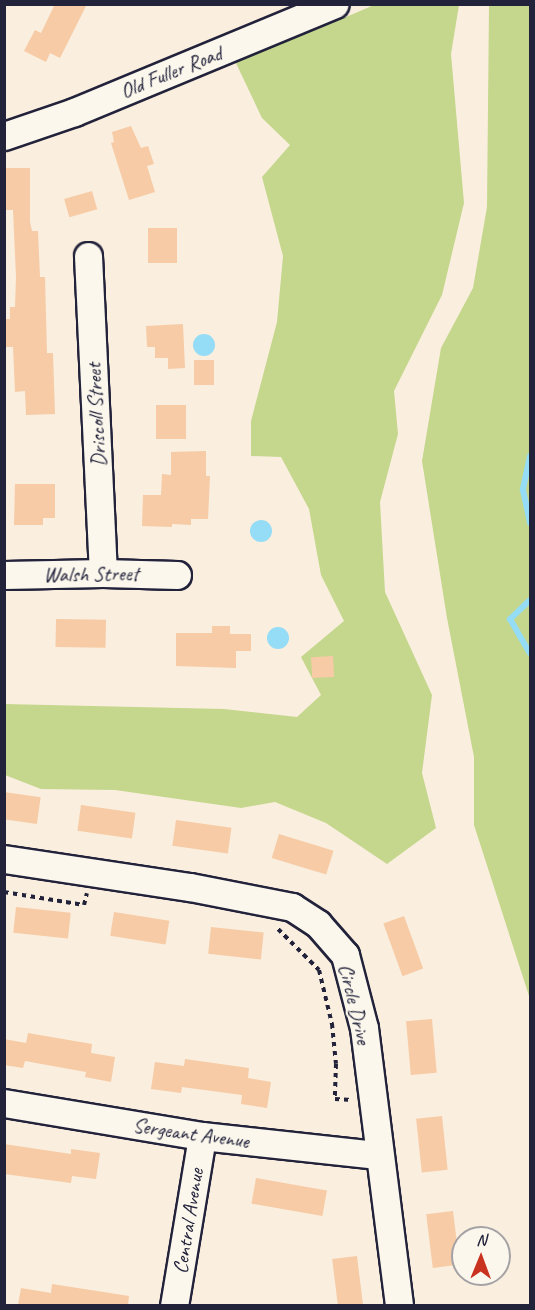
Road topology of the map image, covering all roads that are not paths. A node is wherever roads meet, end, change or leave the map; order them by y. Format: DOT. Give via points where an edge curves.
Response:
graph roads {
  1 [pos="335,4"];
  2 [pos="4,136"];
  3 [pos="88,256"];
  4 [pos="103,573"];
  5 [pos="4,575"];
  6 [pos="177,575"];
  7 [pos="4,858"];
  8 [pos="4,1103"];
  9 [pos="202,1136"];
  10 [pos="378,1155"];
  11 [pos="174,1305"];
  12 [pos="399,1305"];
  1 -- 2 [label="street, Old Fuller Road"];
  3 -- 4 [label="street, Driscoll Street"];
  4 -- 5 [label="street, Walsh Street"];
  4 -- 6 [label="street, Walsh Street"];
  7 -- 10 [label="street, Circle Drive" via="292,907 318,924 345,955 354,981 364,1028"];
  8 -- 9 [label="street, Sergeant Avenue"];
  9 -- 10 [label="street, Sergeant Avenue"];
  9 -- 11 [label="street, Central Avenue"];
  10 -- 12 [label="street, Circle Drive"];
}
